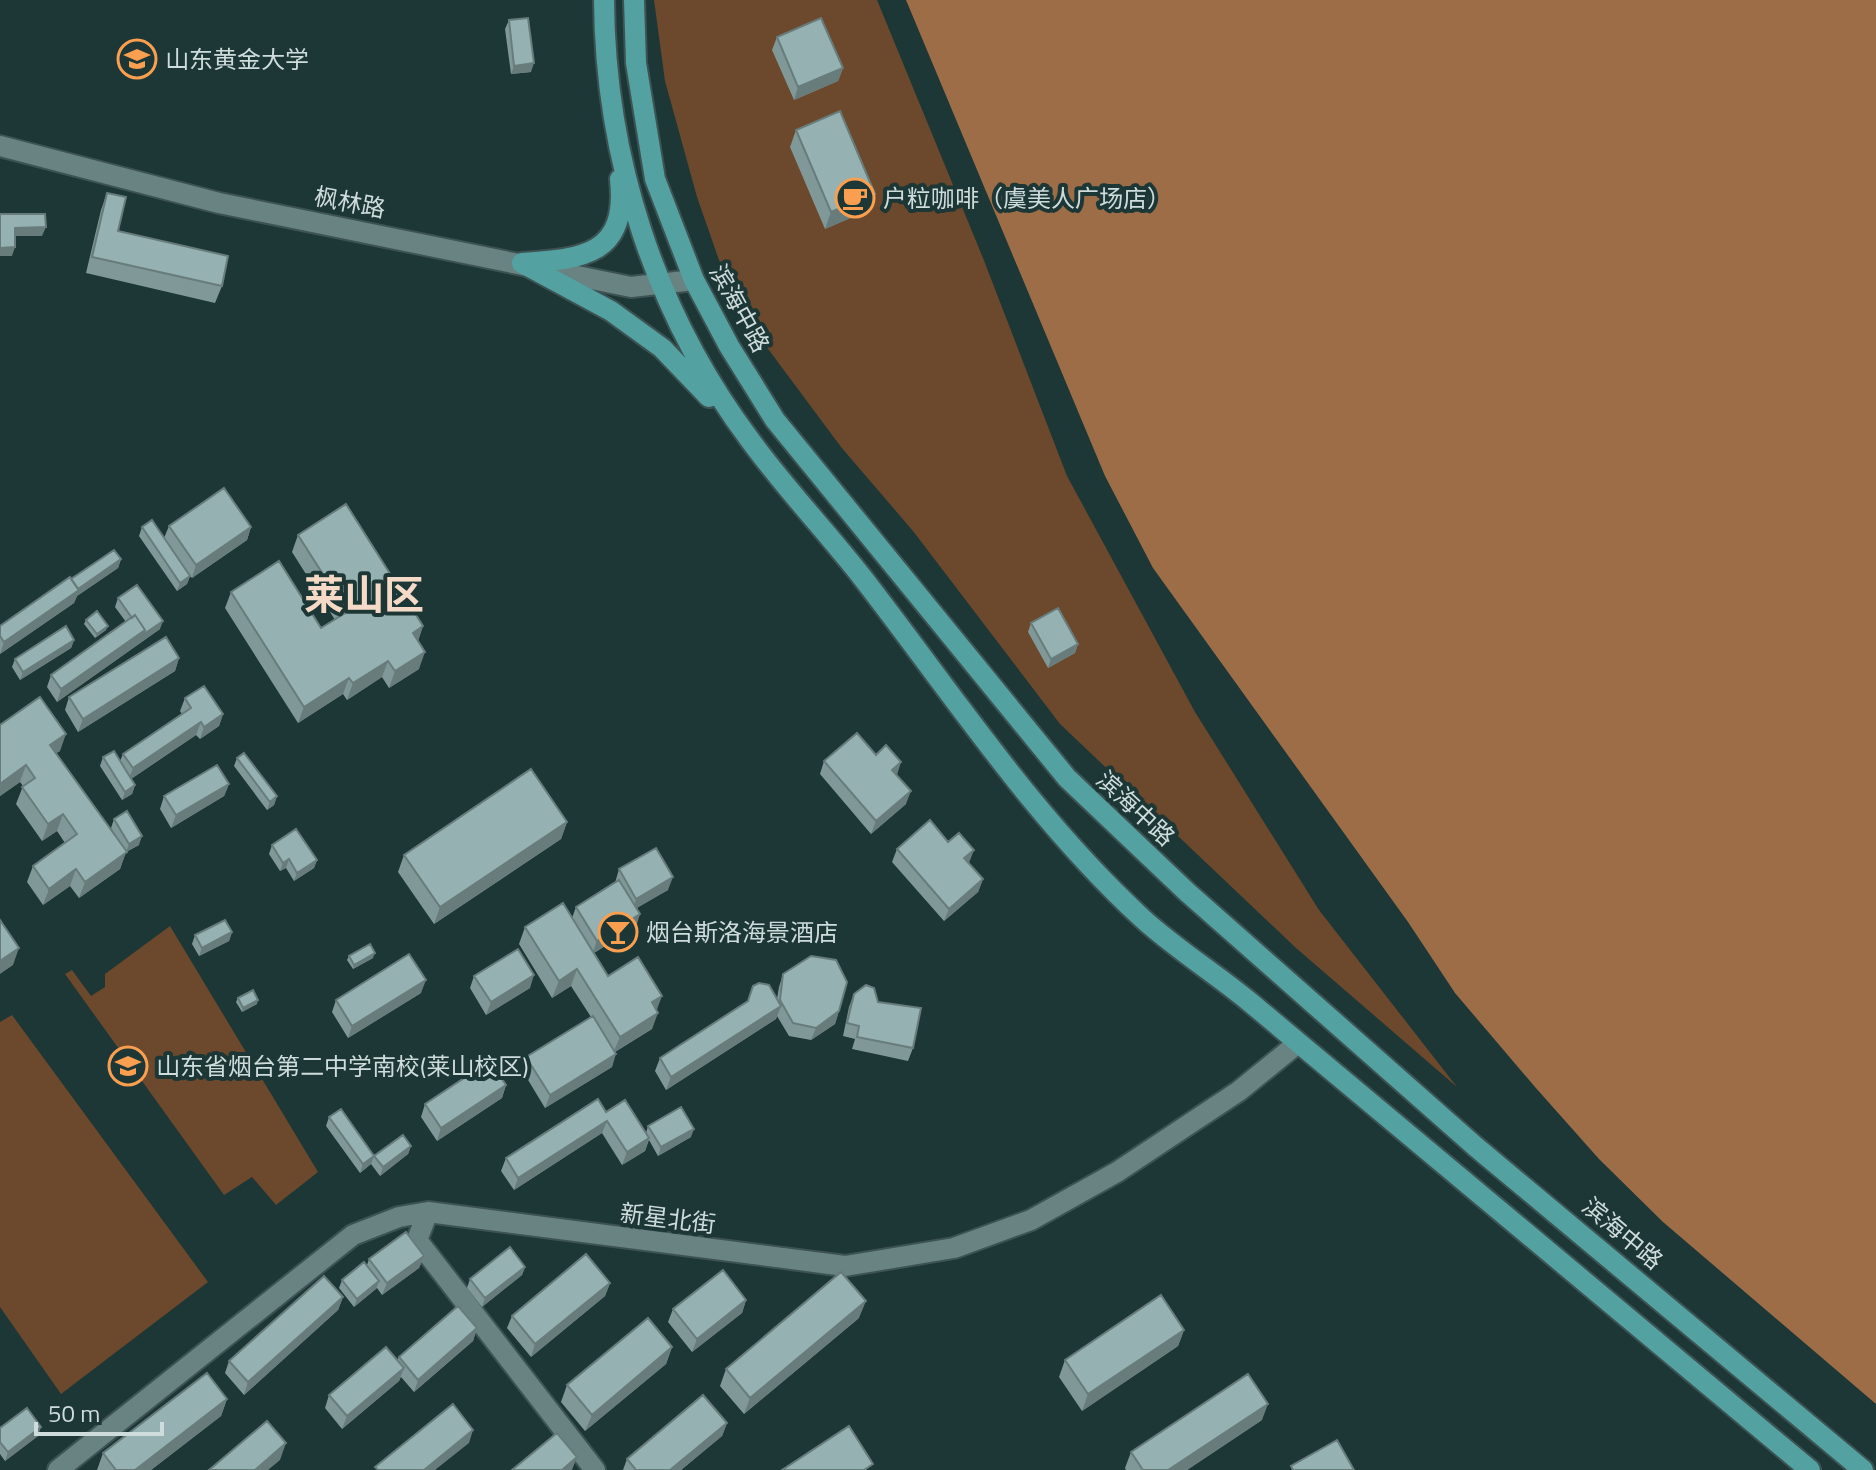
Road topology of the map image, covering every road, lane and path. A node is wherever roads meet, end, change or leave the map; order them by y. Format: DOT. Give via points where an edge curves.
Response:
graph roads {
  1 [pos="604,0"];
  2 [pos="634,0"];
  3 [pos="614,126"];
  4 [pos="0,146"];
  5 [pos="522,263"];
  6 [pos="694,280"];
  7 [pos="661,284"];
  8 [pos="750,441"];
  9 [pos="1298,1043"];
  10 [pos="428,1212"];
  11 [pos="60,1470"];
  12 [pos="595,1470"];
  13 [pos="1810,1470"];
  14 [pos="1863,1470"];
  1 -- 3 [label="main road" via="604,57"];
  2 -- 6 [label="main road, 滨海中路" via="636,63 655,179"];
  3 -- 5 [label="main road" via="620,187 611,238 572,260"];
  3 -- 7 [label="main road" via="625,181"];
  4 -- 5 [label="street, 枫林路" via="219,203"];
  5 -- 7 [label="street, 枫林路" via="631,287"];
  5 -- 8 [label="main road" via="611,311 662,348"];
  6 -- 7 [label="street, 枫林路"];
  6 -- 14 [label="main road, 滨海中路" via="775,420 1067,778 1187,892 1465,1137"];
  7 -- 8 [label="main road" via="701,368"];
  8 -- 9 [label="main road" via="845,555 1043,816 1144,920"];
  9 -- 10 [label="street, 新星北街" via="1239,1091 1117,1172 1031,1220 954,1248 845,1266"];
  9 -- 13 [label="main road"];
  10 -- 11 [label="street, 新星北街" via="353,1235"];
  10 -- 12 [label="street" via="417,1240"];
}
